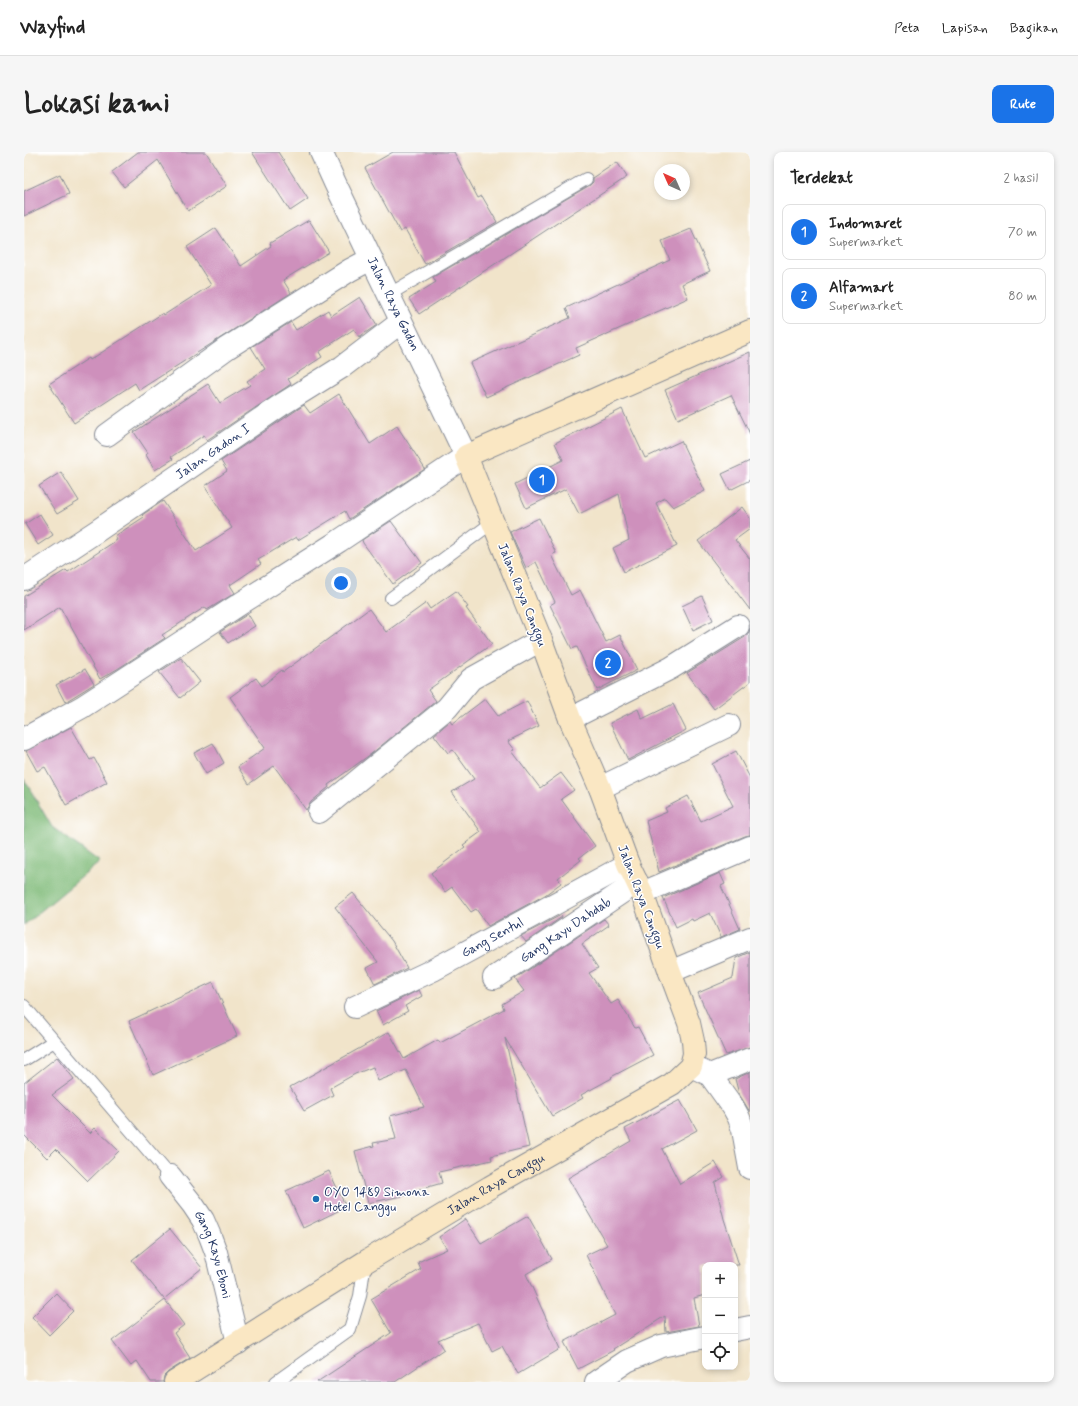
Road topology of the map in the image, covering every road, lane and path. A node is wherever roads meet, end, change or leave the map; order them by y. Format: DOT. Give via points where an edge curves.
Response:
graph roads {
  1 [pos="321,152"];
  2 [pos="586,179"];
  3 [pos="371,259"];
  4 [pos="388,295"];
  5 [pos="401,322"];
  6 [pos="750,331"];
  7 [pos="108,435"];
  8 [pos="466,456"];
  9 [pos="493,522"];
  10 [pos="24,579"];
  11 [pos="391,598"];
  12 [pos="738,626"];
  13 [pos="541,640"];
  14 [pos="570,719"];
  15 [pos="729,725"];
  16 [pos="24,739"];
  17 [pos="600,788"];
  18 [pos="319,812"];
  19 [pos="750,847"];
  20 [pos="636,880"];
  21 [pos="750,938"];
  22 [pos="670,972"];
  23 [pos="494,978"];
  24 [pos="24,1006"];
  25 [pos="355,1008"];
  26 [pos="54,1041"];
  27 [pos="24,1060"];
  28 [pos="750,1060"];
  29 [pos="700,1070"];
  30 [pos="745,1116"];
  31 [pos="750,1168"];
  32 [pos="170,1176"];
  33 [pos="365,1262"];
  34 [pos="750,1327"];
  35 [pos="738,1329"];
  36 [pos="702,1338"];
  37 [pos="238,1342"];
  38 [pos="175,1382"];
  39 [pos="276,1382"];
  40 [pos="596,1382"];
  1 -- 3 [label="street, Jalan Raya Gadon"];
  2 -- 4 [label="lane"];
  3 -- 4 [label="street, Jalan Raya Gadon"];
  3 -- 7 [label="street" via="227,348"];
  4 -- 5 [label="street, Jalan Raya Gadon"];
  5 -- 8 [label="street, Jalan Raya Gadon"];
  5 -- 10 [label="street, Jalan Gadon I" via="342,367 281,405"];
  6 -- 8 [label="main road"];
  8 -- 9 [label="main road, Jalan Raya Canggu"];
  8 -- 16 [label="street" via="339,542 82,707"];
  9 -- 11 [label="lane"];
  9 -- 13 [label="main road, Jalan Raya Canggu"];
  12 -- 14 [label="street" via="671,668"];
  13 -- 14 [label="main road, Jalan Raya Canggu"];
  13 -- 18 [label="street" via="471,679 447,708"];
  14 -- 17 [label="main road, Jalan Raya Canggu"];
  15 -- 17 [label="street"];
  17 -- 20 [label="main road, Jalan Raya Canggu"];
  19 -- 20 [label="street"];
  20 -- 22 [label="main road, Jalan Raya Canggu"];
  20 -- 23 [label="street, Gang Kayu Dabdab"];
  20 -- 25 [label="street, Gang Sentul" via="433,970"];
  21 -- 22 [label="street"];
  22 -- 29 [label="main road, Jalan Raya Canggu" via="689,1023 694,1054"];
  24 -- 26 [label="lane"];
  26 -- 27 [label="lane"];
  26 -- 32 [label="lane"];
  28 -- 29 [label="street"];
  29 -- 30 [label="street"];
  29 -- 33 [label="main road, Jalan Raya Canggu" via="490,1187"];
  30 -- 31 [label="street" via="743,1130"];
  32 -- 37 [label="street, Gang Kayu Eboni" via="203,1220 210,1236"];
  33 -- 37 [label="main road, Jalan Raya Canggu"];
  33 -- 39 [label="lane" via="360,1296 350,1329"];
  34 -- 35 [label="street"];
  36 -- 40 [label="street" via="661,1346 627,1362"];
  37 -- 38 [label="main road, Jalan Raya Canggu"];
}
